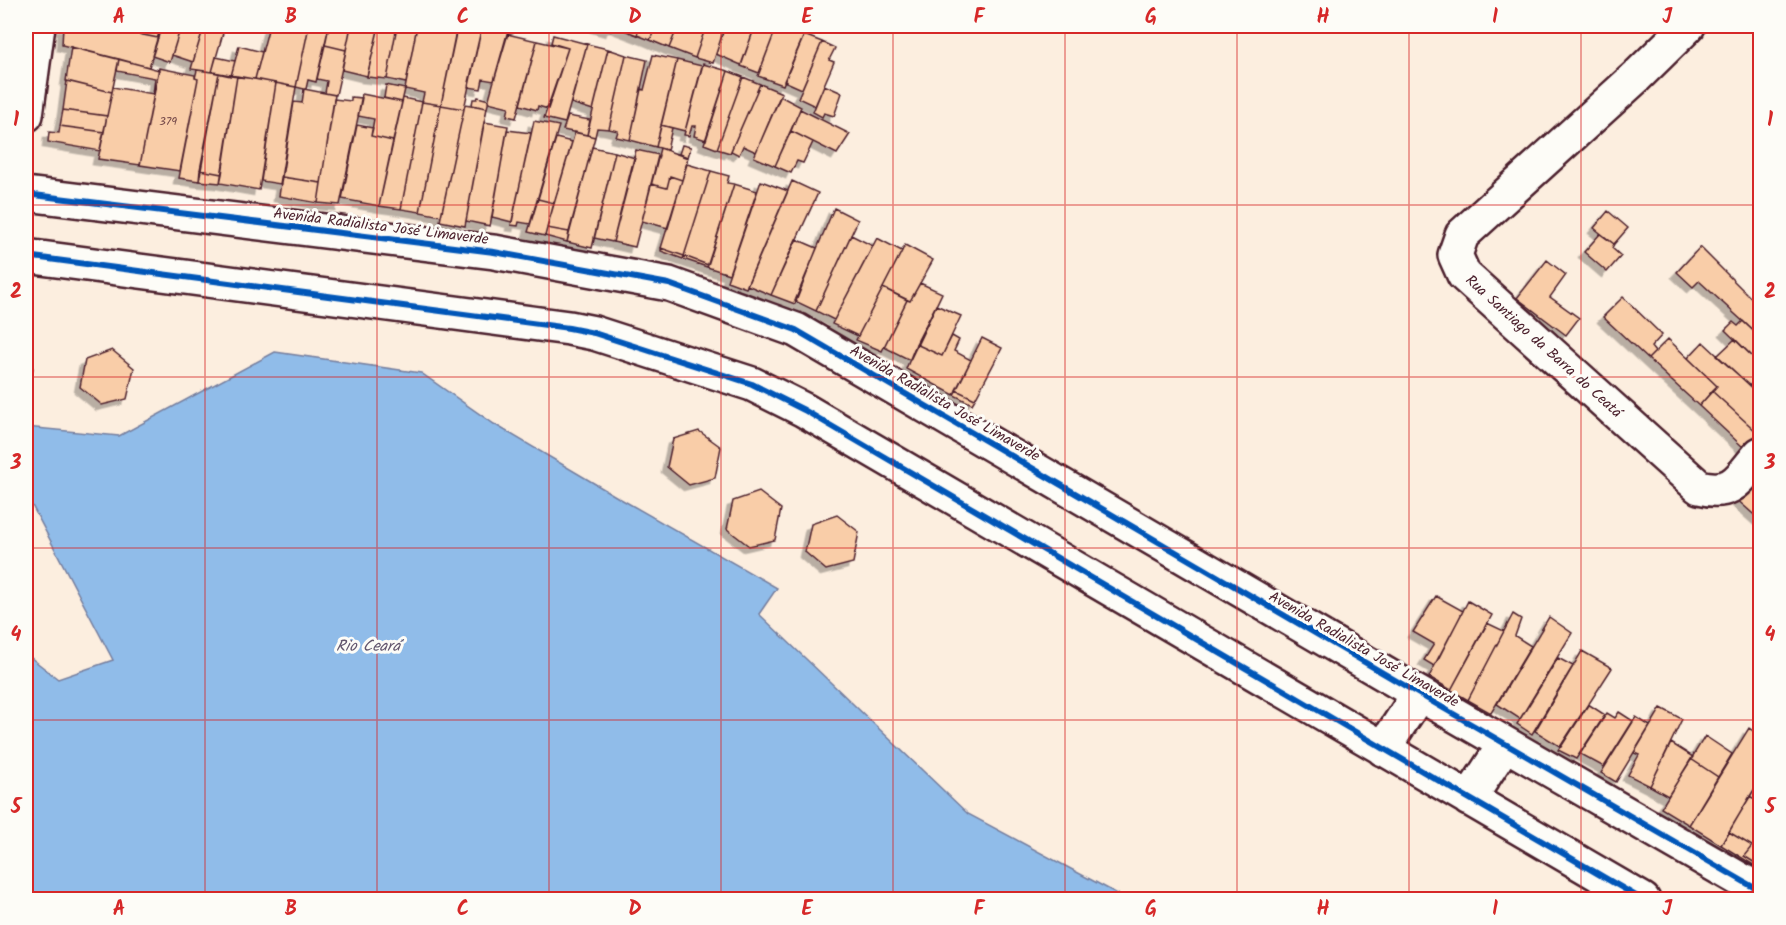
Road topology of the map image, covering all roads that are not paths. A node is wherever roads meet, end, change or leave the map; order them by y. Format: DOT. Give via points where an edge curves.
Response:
graph roads {
  1 [pos="38,26"];
  2 [pos="1688,26"];
  3 [pos="26,115"];
  4 [pos="26,194"];
  5 [pos="26,256"];
  6 [pos="1761,454"];
  7 [pos="1419,694"];
  8 [pos="1505,744"];
  9 [pos="1383,749"];
  10 [pos="1469,799"];
  11 [pos="1761,891"];
  12 [pos="1643,900"];
  1 -- 3 [label="main road"];
  2 -- 6 [label="main road, Rua Santiago da Barra do Ceatá" via="1462,235 1455,255 1464,275 1699,487 1714,491 1730,488"];
  4 -- 7 [label="main road, Avenida Radialista José Limaverde" via="494,252 669,284 796,330"];
  5 -- 9 [label="main road" via="569,328 752,384 804,410"];
  7 -- 8 [label="main road, Avenida Radialista José Limaverde"];
  7 -- 9 [label="main road"];
  8 -- 10 [label="main road"];
  8 -- 11 [label="main road, Avenida Radialista José Limaverde"];
  9 -- 10 [label="main road"];
  10 -- 12 [label="main road"];
}
